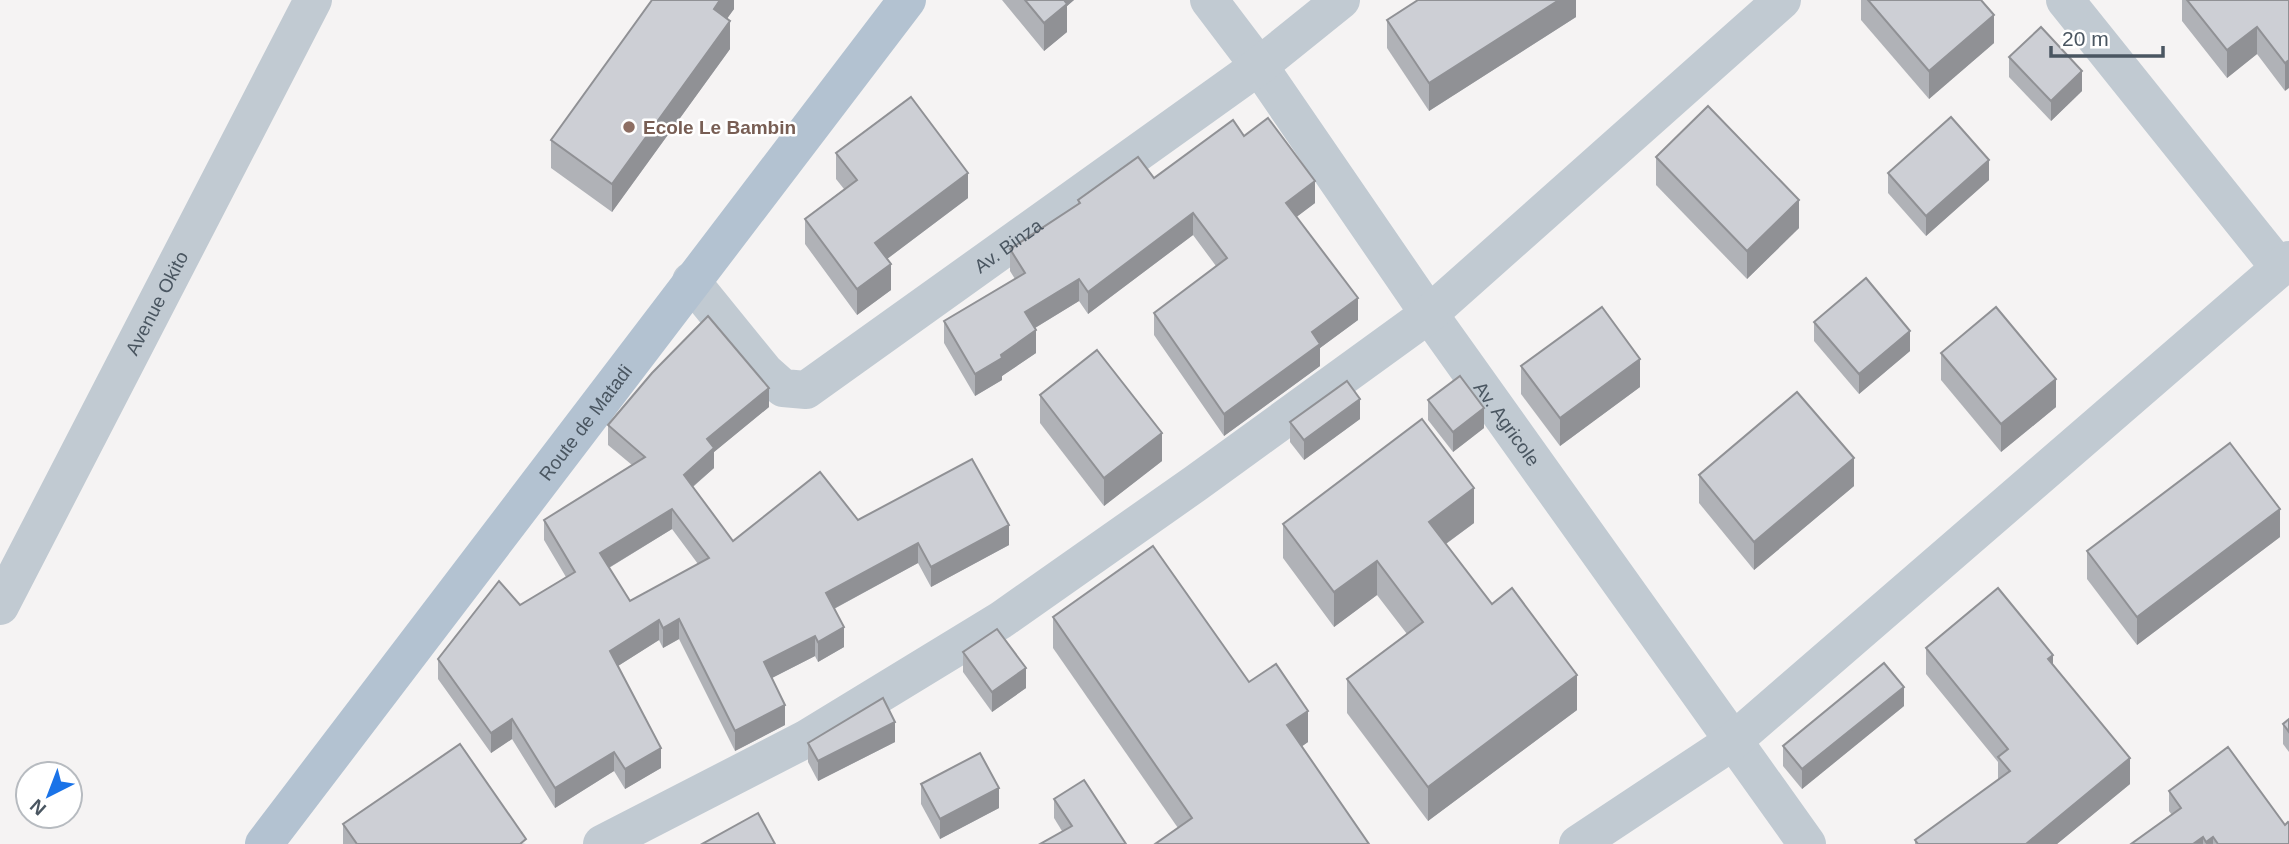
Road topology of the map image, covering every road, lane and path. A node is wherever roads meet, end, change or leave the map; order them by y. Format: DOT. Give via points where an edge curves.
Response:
graph roads {
  1 [pos="313,0"];
  2 [pos="907,0"];
  3 [pos="1209,0"];
  4 [pos="1341,0"];
  5 [pos="1782,0"];
  6 [pos="2065,0"];
  7 [pos="1259,66"];
  8 [pos="2284,263"];
  9 [pos="691,281"];
  10 [pos="1430,314"];
  11 [pos="0,607"];
  12 [pos="1732,742"];
  13 [pos="264,844"];
  14 [pos="602,844"];
  15 [pos="1578,844"];
  16 [pos="1807,844"];
  1 -- 11 [label="street, Avenue Okito"];
  2 -- 9 [label="main road, Route de Matadi"];
  3 -- 7 [label="street, Av. Agricole"];
  4 -- 7 [label="street, Av. Binza"];
  5 -- 10 [label="street"];
  6 -- 8 [label="street"];
  7 -- 9 [label="street, Av. Binza" via="806,390 783,388 765,372"];
  7 -- 10 [label="street, Av. Agricole"];
  8 -- 12 [label="street"];
  9 -- 13 [label="main road, Route de Matadi"];
  10 -- 12 [label="street, Av. Agricole"];
  10 -- 14 [label="street" via="1001,620 806,739"];
  12 -- 15 [label="street"];
  12 -- 16 [label="street, Av. Agricole"];
}
